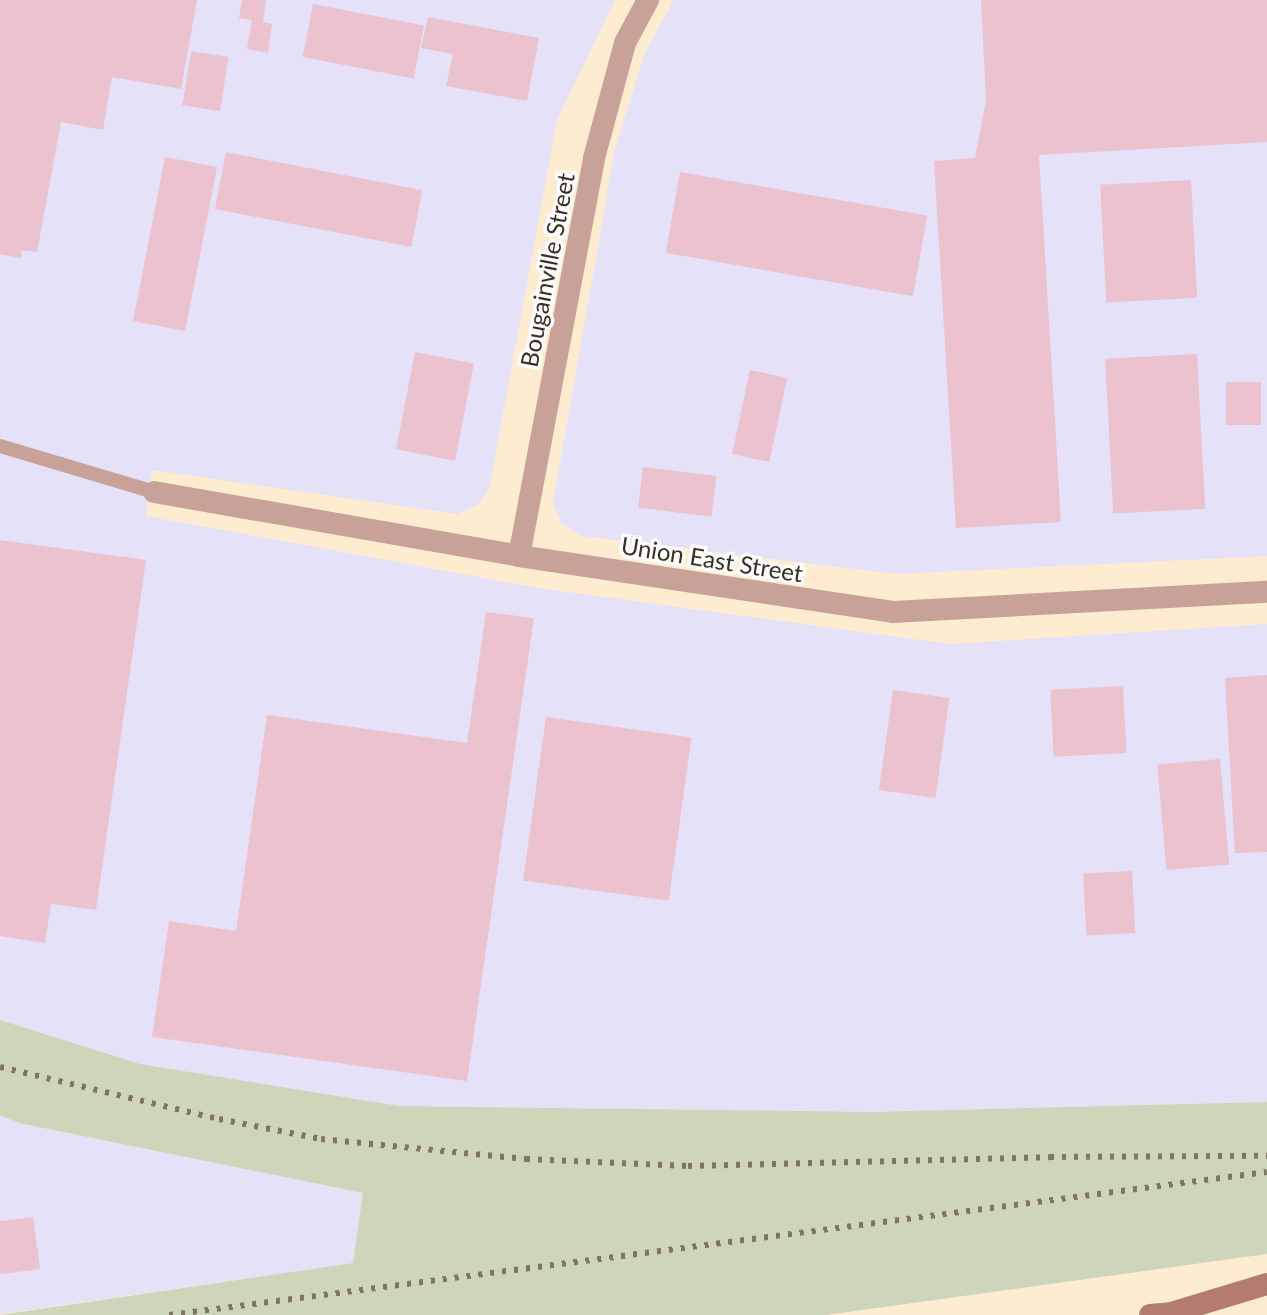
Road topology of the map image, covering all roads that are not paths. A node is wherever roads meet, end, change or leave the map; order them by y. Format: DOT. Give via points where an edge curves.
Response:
graph roads {
  1 [pos="648,0"];
  2 [pos="0,446"];
  3 [pos="154,492"];
  4 [pos="519,556"];
  5 [pos="1267,592"];
  6 [pos="1267,1284"];
  7 [pos="1168,1314"];
  1 -- 4 [label="street, Bougainville Street" via="625,43 594,158"];
  2 -- 3 [label="lane"];
  3 -- 4 [label="street, Union East Street"];
  4 -- 5 [label="street, Union East Street" via="893,612"];
  6 -- 7 [label="main road"];
}
